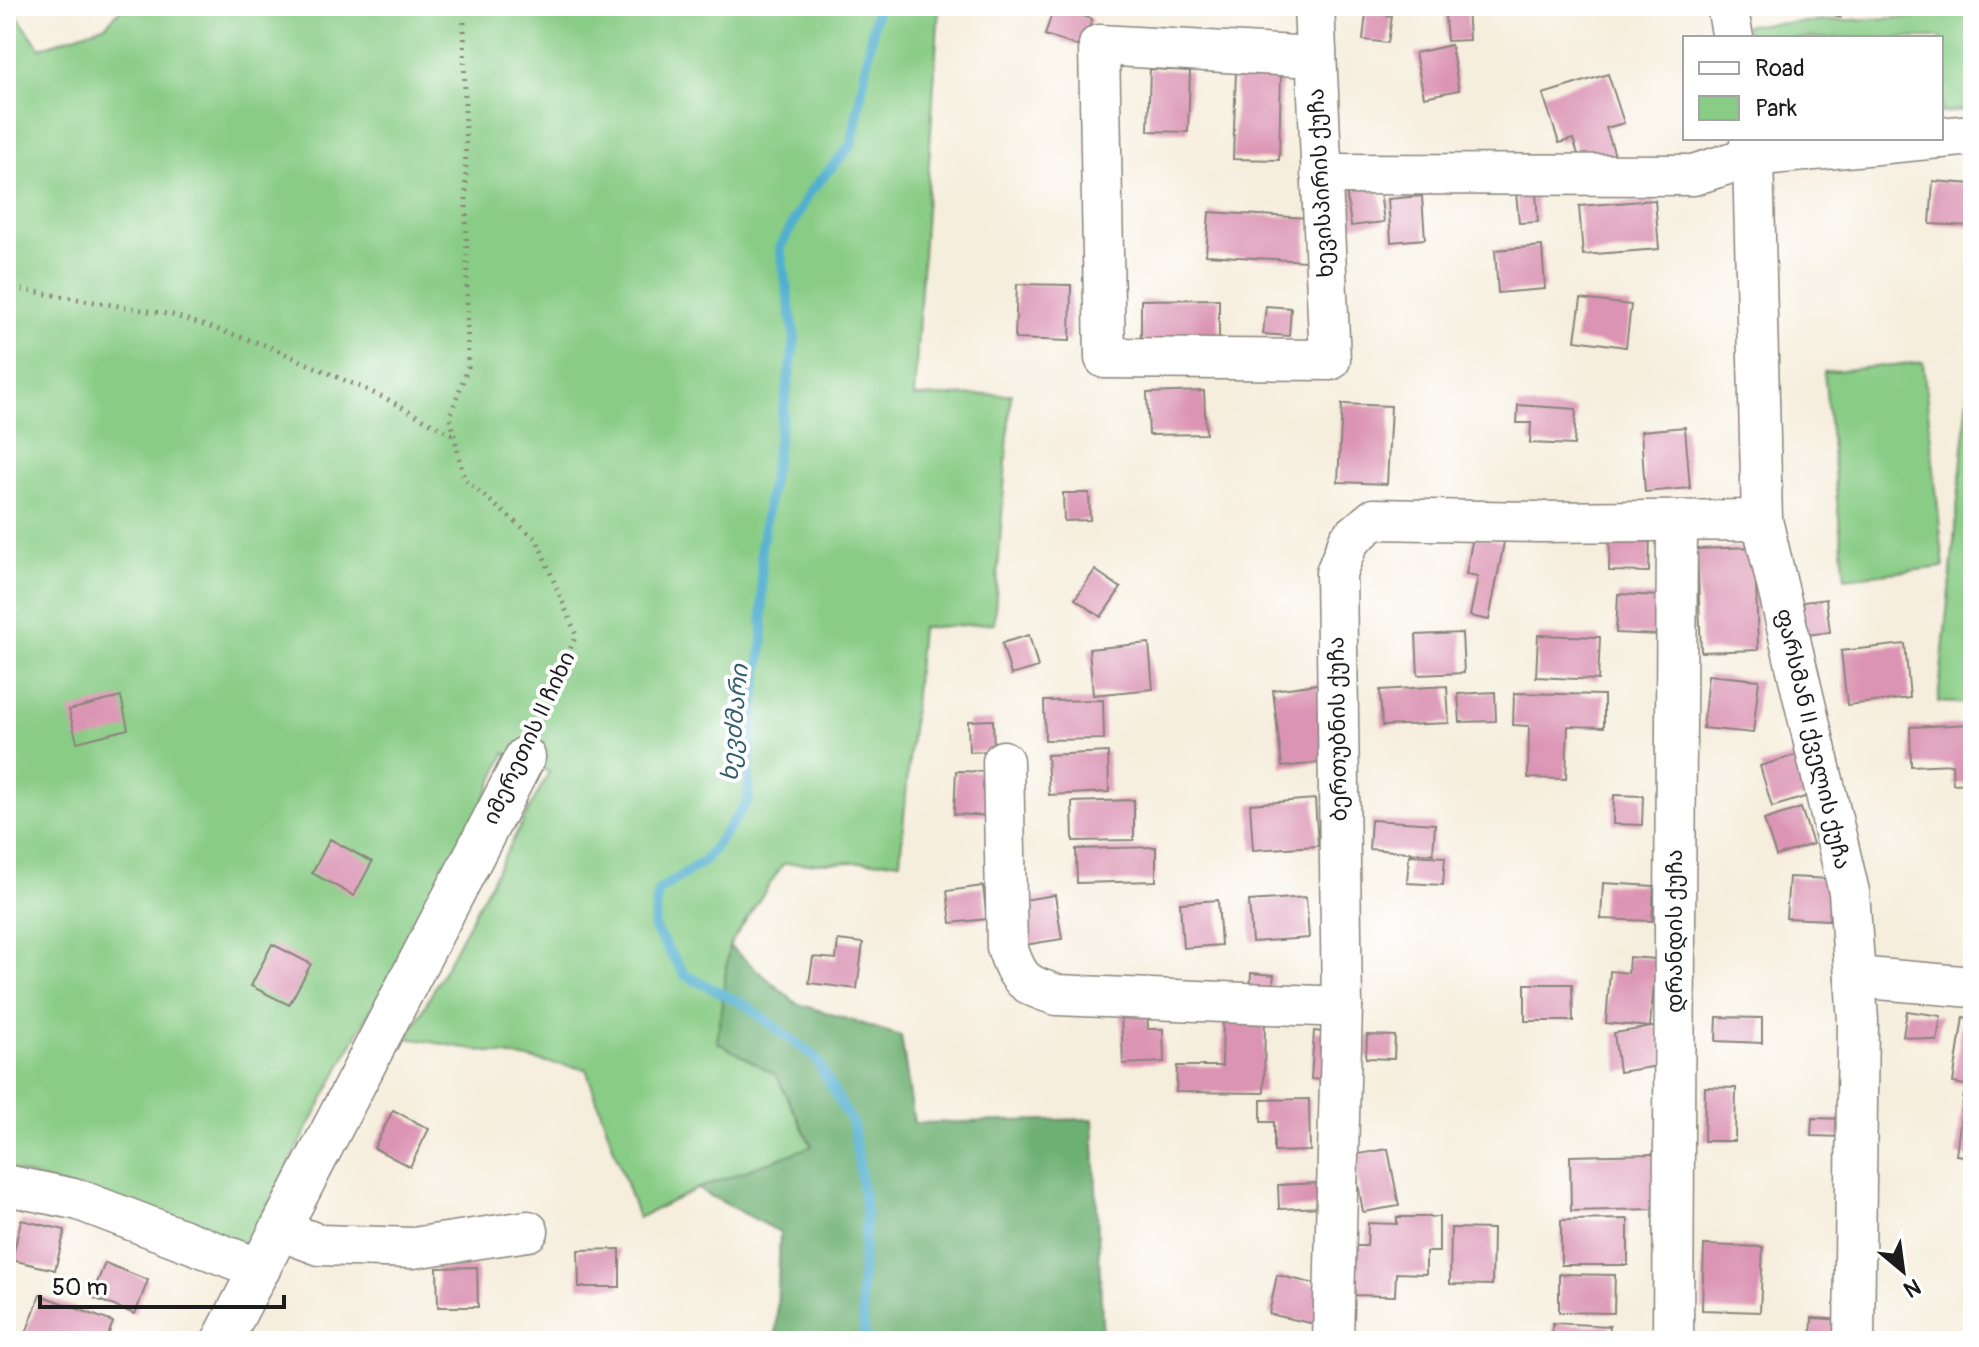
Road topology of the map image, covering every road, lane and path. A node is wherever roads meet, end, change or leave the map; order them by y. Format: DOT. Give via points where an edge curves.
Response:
graph roads {
  1 [pos="1314,6"];
  2 [pos="1727,6"];
  3 [pos="464,22"];
  4 [pos="1733,36"];
  5 [pos="1315,57"];
  6 [pos="1973,135"];
  7 [pos="1943,138"];
  8 [pos="1898,140"];
  9 [pos="1751,147"];
  10 [pos="1321,174"];
  11 [pos="6,287"];
  12 [pos="454,435"];
  13 [pos="1762,520"];
  14 [pos="1677,521"];
  15 [pos="525,757"];
  16 [pos="1003,761"];
  17 [pos="1855,977"];
  18 [pos="1973,987"];
  19 [pos="1342,1007"];
  20 [pos="6,1185"];
  21 [pos="280,1230"];
  22 [pos="528,1231"];
  23 [pos="260,1269"];
  24 [pos="222,1341"];
  25 [pos="1333,1341"];
  26 [pos="1673,1341"];
  27 [pos="1854,1341"];
  1 -- 5 [label="street, ხევისპირის ქუჩა"];
  2 -- 4 [label="street"];
  3 -- 12 [label="path, იმერეთის II ჩიხი" via="468,367 450,416"];
  5 -- 10 [label="street, ხევისპირის ქუჩა"];
  5 -- 10 [label="street, ხევისპირის ქუჩა" via="1099,45 1105,358 1330,360"];
  6 -- 7 [label="street"];
  8 -- 9 [label="street"];
  9 -- 10 [label="street" via="1693,175"];
  9 -- 13 [label="street, ფარსმან II ქველის ქუჩა"];
  11 -- 12 [label="path" via="172,315 263,344"];
  12 -- 15 [label="path, იმერეთის II ჩიხი" via="464,479 537,540 576,635"];
  13 -- 14 [label="street, ბერთუბნის ქუჩა"];
  13 -- 17 [label="street, ფარსმან II ქველის ქუჩა" via="1849,892"];
  14 -- 19 [label="street, ბერთუბნის ქუჩა" via="1374,519 1349,540 1336,573"];
  14 -- 26 [label="street, დრანდის ქუჩა"];
  15 -- 21 [label="street, იმერეთის II ჩიხი"];
  16 -- 19 [label="street" via="1007,947 1027,986 1057,995"];
  17 -- 18 [label="street"];
  17 -- 27 [label="street, ფარსმან II ქველის ქუჩა"];
  19 -- 25 [label="street, ბერთუბნის ქუჩა"];
  20 -- 23 [label="street" via="79,1200"];
  21 -- 22 [label="street" via="320,1245 413,1248"];
  21 -- 23 [label="street, იმერეთის II ჩიხი"];
  23 -- 24 [label="street, იმერეთის II ჩიხი"];
}
